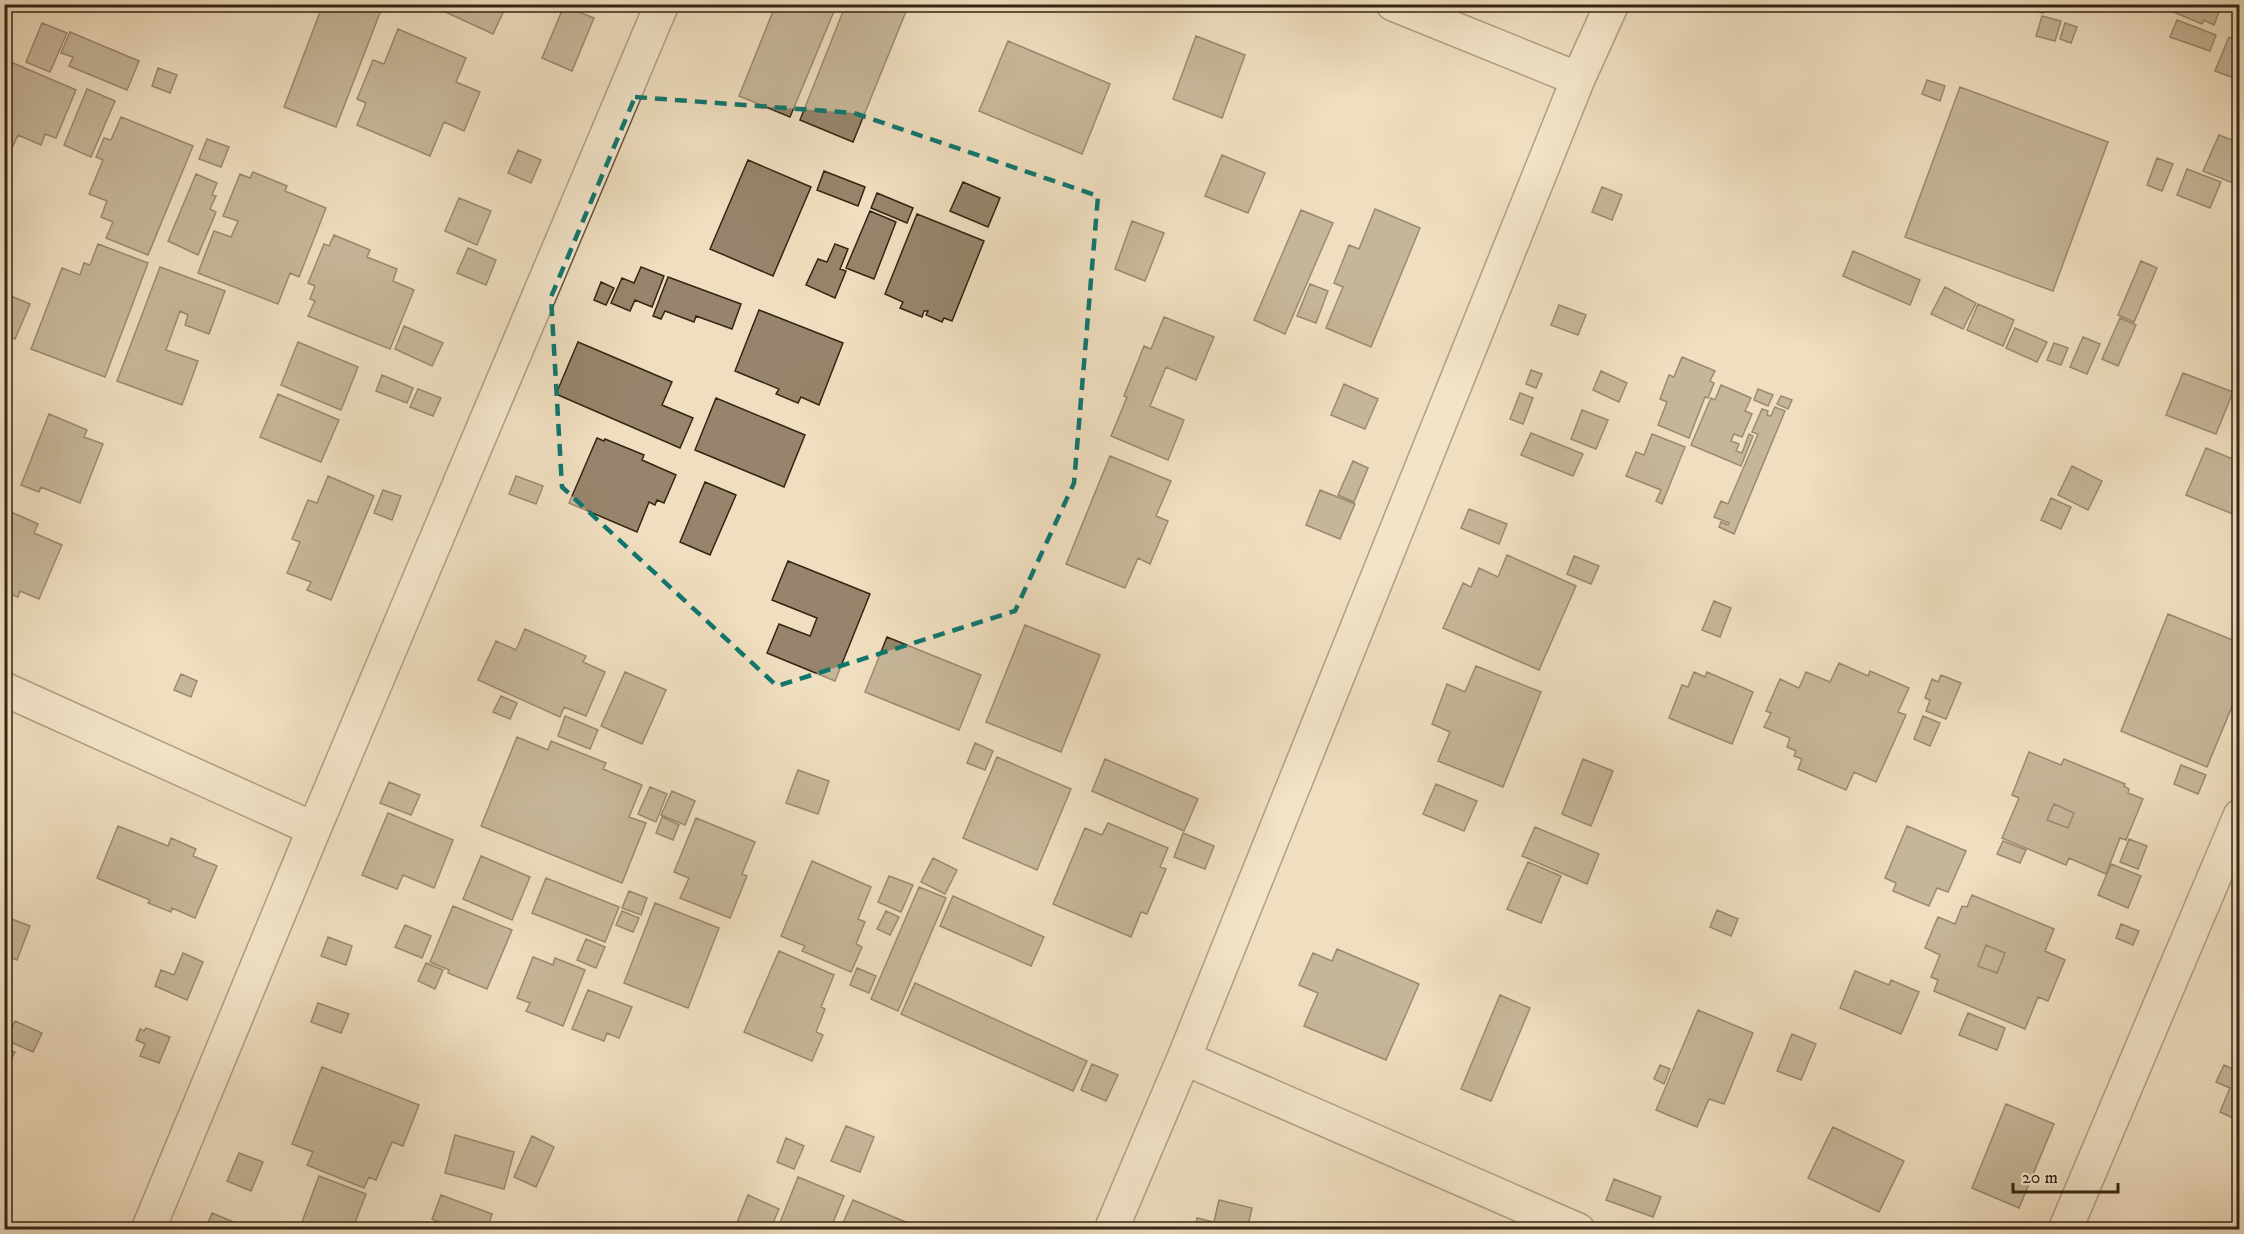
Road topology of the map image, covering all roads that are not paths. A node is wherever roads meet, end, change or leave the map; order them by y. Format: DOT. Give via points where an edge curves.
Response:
graph roads {
  1 [pos="662,4"];
  2 [pos="1393,4"];
  3 [pos="1612,4"];
  4 [pos="1578,79"];
  5 [pos="4,689"];
  6 [pos="2240,816"];
  7 [pos="314,829"];
  8 [pos="1184,1058"];
  9 [pos="148,1230"];
  10 [pos="1111,1230"];
  11 [pos="1578,1230"];
  12 [pos="2065,1230"];
  1 -- 7 [label="street"];
  2 -- 4 [label="street"];
  3 -- 4 [label="street"];
  4 -- 8 [label="street"];
  5 -- 7 [label="street"];
  6 -- 12 [label="street"];
  7 -- 9 [label="street"];
  8 -- 10 [label="street"];
  8 -- 11 [label="street"];
}
